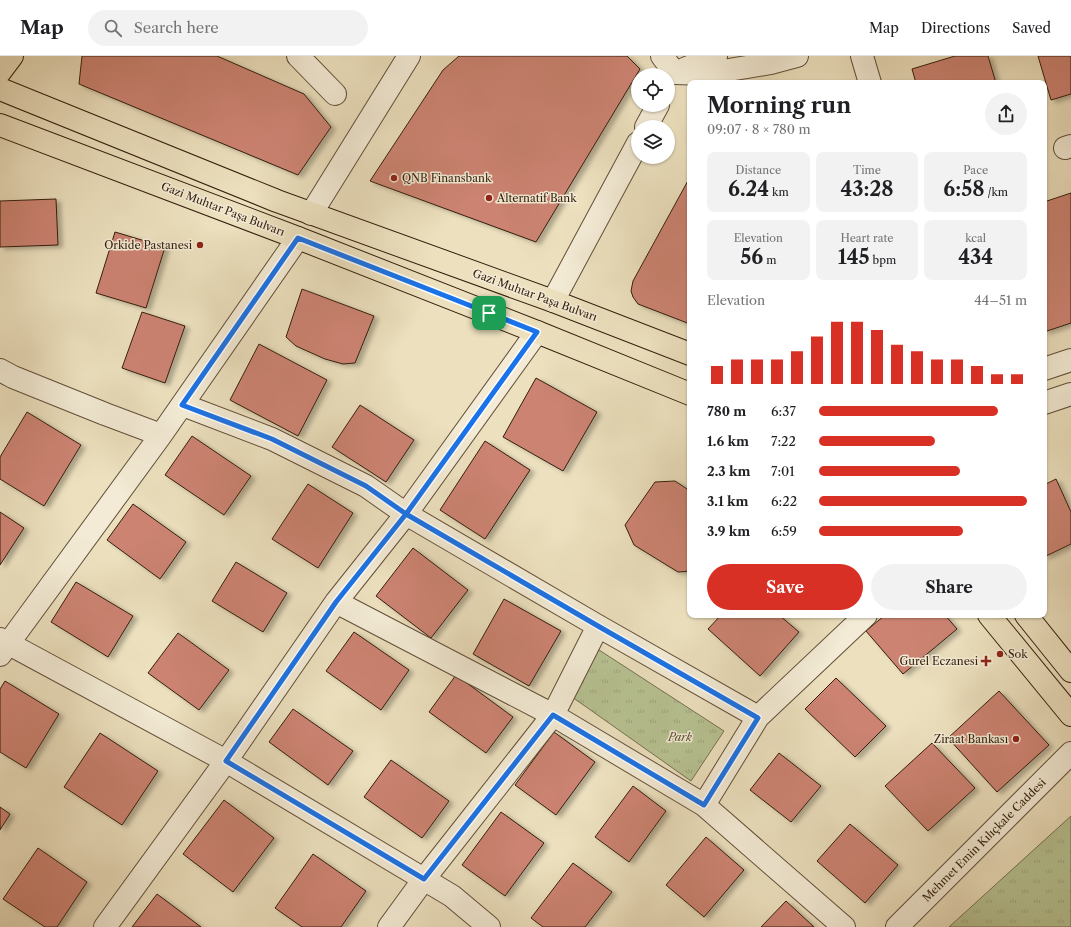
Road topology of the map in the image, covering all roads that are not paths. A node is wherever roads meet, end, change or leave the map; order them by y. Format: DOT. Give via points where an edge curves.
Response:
graph roads {
  1 [pos="12,56"];
  2 [pos="298,56"];
  3 [pos="409,56"];
  4 [pos="662,56"];
  5 [pos="716,56"];
  6 [pos="797,56"];
  7 [pos="862,56"];
  8 [pos="667,68"];
  9 [pos="0,72"];
  10 [pos="675,78"];
  11 [pos="675,79"];
  12 [pos="869,80"];
  13 [pos="0,89"];
  14 [pos="334,94"];
  15 [pos="0,125"];
  16 [pos="631,156"];
  17 [pos="311,214"];
  18 [pos="298,238"];
  19 [pos="553,301"];
  20 [pos="537,332"];
  21 [pos="687,353"];
  22 [pos="1071,360"];
  23 [pos="1047,368"];
  24 [pos="0,370"];
  25 [pos="687,393"];
  26 [pos="1071,394"];
  27 [pos="1047,402"];
  28 [pos="182,405"];
  29 [pos="162,435"];
  30 [pos="406,514"];
  31 [pos="336,602"];
  32 [pos="863,618"];
  33 [pos="991,618"];
  34 [pos="1028,618"];
  35 [pos="598,626"];
  36 [pos="3,646"];
  37 [pos="1071,671"];
  38 [pos="553,715"];
  39 [pos="1071,716"];
  40 [pos="758,718"];
  41 [pos="1071,753"];
  42 [pos="226,761"];
  43 [pos="704,805"];
  44 [pos="424,879"];
  45 [pos="105,927"];
  46 [pos="389,927"];
  47 [pos="489,927"];
  48 [pos="844,927"];
  49 [pos="897,927"];
  1 -- 9 [label="main road"];
  2 -- 14 [label="street"];
  3 -- 17 [label="street"];
  4 -- 8 [label="street"];
  5 -- 10 [label="street"];
  6 -- 11 [label="street" via="771,64"];
  7 -- 12 [label="street"];
  13 -- 17 [label="main road, Gazi Muhtar Paşa Bulvarı"];
  15 -- 18 [label="main road, Gazi Muhtar Paşa Bulvarı"];
  16 -- 19 [label="street"];
  17 -- 19 [label="main road, Gazi Muhtar Paşa Bulvarı"];
  18 -- 20 [label="main road, Gazi Muhtar Paşa Bulvarı"];
  18 -- 28 [label="street"];
  19 -- 21 [label="main road, Gazi Muhtar Paşa Bulvarı"];
  20 -- 25 [label="main road, Gazi Muhtar Paşa Bulvarı"];
  20 -- 30 [label="street"];
  22 -- 23 [label="street"];
  24 -- 29 [label="street"];
  26 -- 27 [label="street"];
  28 -- 29 [label="street"];
  28 -- 30 [label="street" via="272,439 366,486"];
  29 -- 36 [label="street"];
  30 -- 31 [label="street"];
  30 -- 35 [label="street"];
  31 -- 38 [label="street"];
  31 -- 42 [label="street"];
  32 -- 40 [label="street"];
  33 -- 39 [label="main road"];
  34 -- 37 [label="main road"];
  35 -- 38 [label="street"];
  35 -- 40 [label="street"];
  36 -- 42 [label="street"];
  38 -- 43 [label="street"];
  38 -- 44 [label="street"];
  40 -- 43 [label="street"];
  41 -- 49 [label="street, Mehmet Emin Kılıçkale Caddesi"];
  42 -- 44 [label="street"];
  42 -- 45 [label="street"];
  43 -- 48 [label="street"];
  44 -- 46 [label="street"];
  44 -- 47 [label="street" via="452,896"];
}
